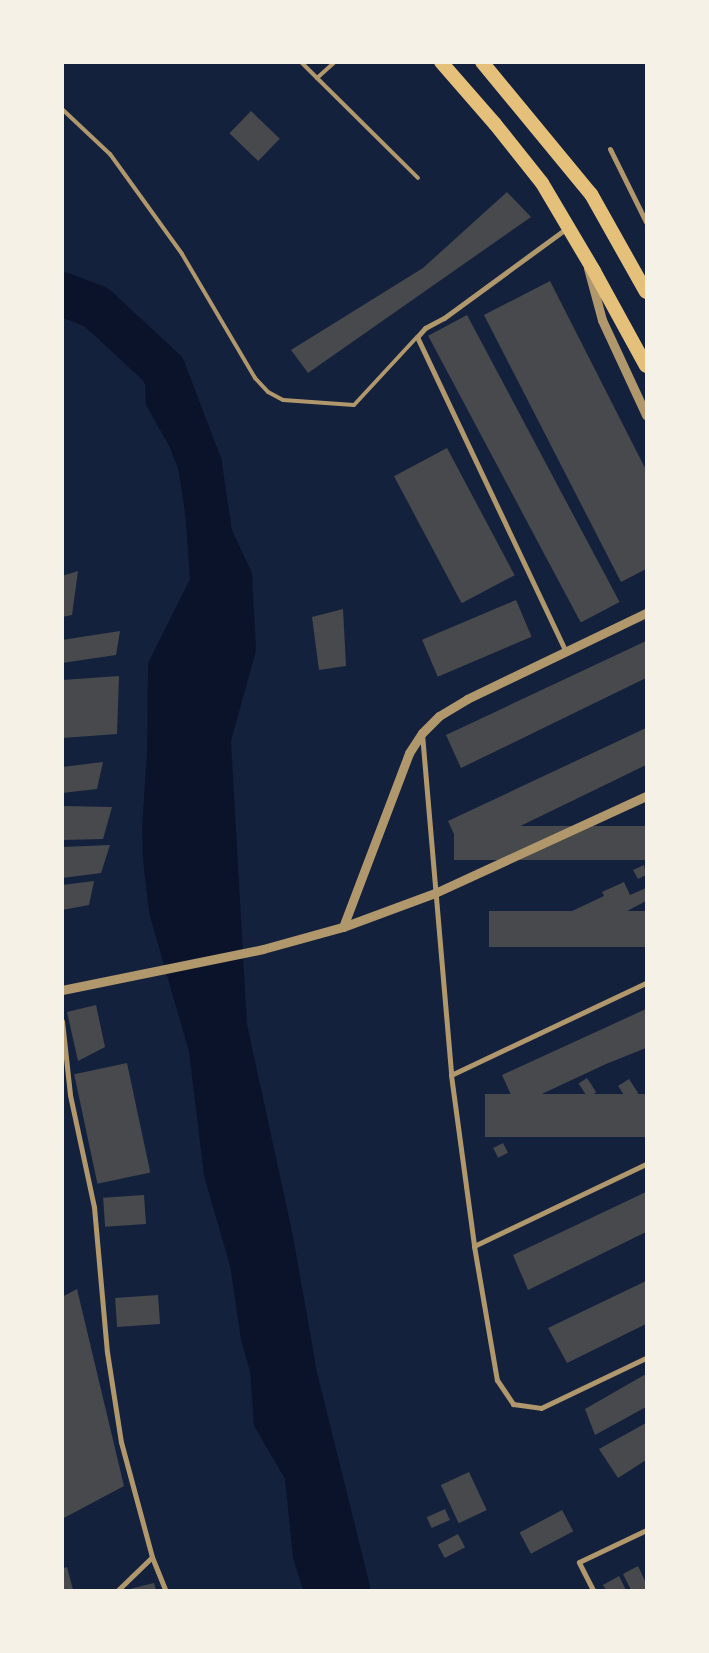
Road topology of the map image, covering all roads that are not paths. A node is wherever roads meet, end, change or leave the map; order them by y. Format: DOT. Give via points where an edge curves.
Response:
graph roads {
  1 [pos="301,62"];
  2 [pos="335,62"];
  3 [pos="441,62"];
  4 [pos="482,62"];
  5 [pos="317,78"];
  6 [pos="62,109"];
  7 [pos="610,149"];
  8 [pos="418,178"];
  9 [pos="646,222"];
  10 [pos="569,227"];
  11 [pos="583,251"];
  12 [pos="646,292"];
  13 [pos="417,337"];
  14 [pos="646,366"];
  15 [pos="646,415"];
  16 [pos="646,613"];
  17 [pos="566,652"];
  18 [pos="422,733"];
  19 [pos="646,796"];
  20 [pos="435,893"];
  21 [pos="343,927"];
  22 [pos="646,983"];
  23 [pos="62,990"];
  24 [pos="62,1021"];
  25 [pos="451,1075"];
  26 [pos="646,1164"];
  27 [pos="474,1246"];
  28 [pos="646,1358"];
  29 [pos="646,1530"];
  30 [pos="152,1557"];
  31 [pos="118,1590"];
  32 [pos="165,1590"];
  33 [pos="593,1590"];
  1 -- 5 [label="lane"];
  2 -- 5 [label="lane"];
  3 -- 10 [label="highway" via="523,158"];
  4 -- 12 [label="highway" via="591,194"];
  5 -- 8 [label="lane"];
  6 -- 13 [label="lane" via="110,154 121,169 182,254 255,378 268,392 283,400 354,405"];
  7 -- 9 [label="street"];
  10 -- 11 [label="highway"];
  10 -- 13 [label="street" via="444,318 425,328"];
  11 -- 14 [label="highway"];
  11 -- 15 [label="street" via="602,320"];
  13 -- 17 [label="street"];
  16 -- 17 [label="street"];
  17 -- 18 [label="street" via="467,698 439,716"];
  18 -- 20 [label="street"];
  18 -- 21 [label="street" via="408,753"];
  19 -- 20 [label="street"];
  20 -- 21 [label="street"];
  20 -- 25 [label="street"];
  21 -- 23 [label="street" via="263,949"];
  22 -- 25 [label="street"];
  24 -- 30 [label="street" via="70,1095 94,1207 107,1352 120,1433"];
  25 -- 27 [label="street"];
  26 -- 27 [label="street"];
  27 -- 28 [label="street" via="497,1380 513,1404 541,1408"];
  29 -- 33 [label="street" via="579,1562"];
  30 -- 31 [label="street"];
  30 -- 32 [label="street"];
}
